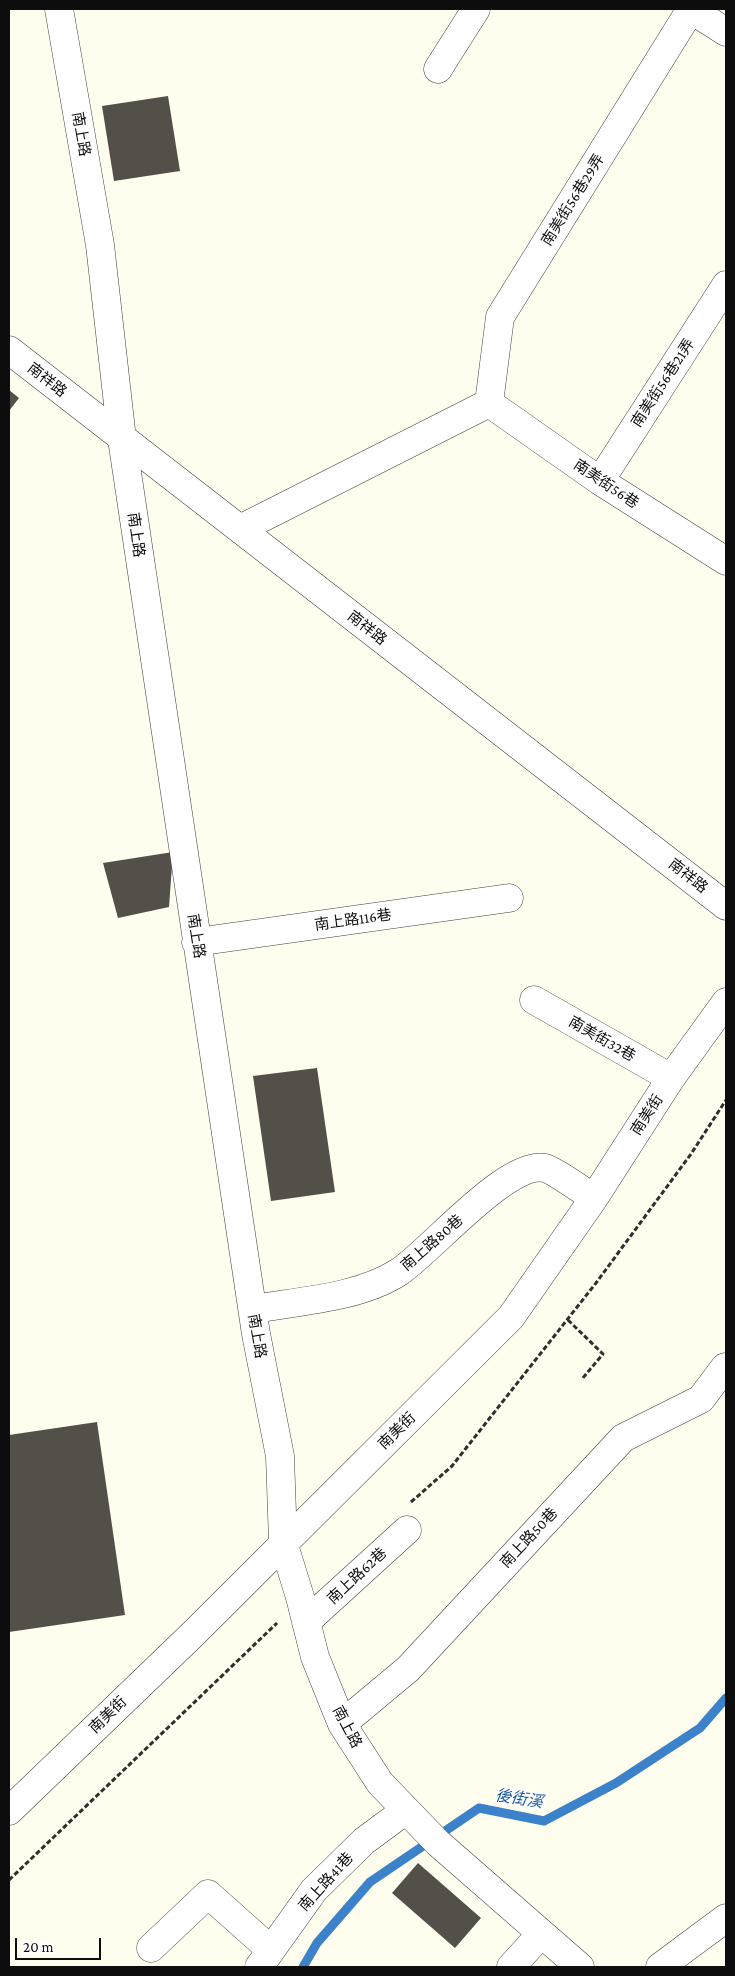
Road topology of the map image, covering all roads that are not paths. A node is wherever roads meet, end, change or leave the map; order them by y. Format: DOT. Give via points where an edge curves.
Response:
graph roads {
  1 [pos="59,9"];
  2 [pos="476,9"];
  3 [pos="691,9"];
  4 [pos="726,32"];
  5 [pos="438,69"];
  6 [pos="726,285"];
  7 [pos="9,350"];
  8 [pos="489,403"];
  9 [pos="122,438"];
  10 [pos="600,481"];
  11 [pos="240,529"];
  12 [pos="726,561"];
  13 [pos="509,898"];
  14 [pos="726,906"];
  15 [pos="196,942"];
  16 [pos="534,1000"];
  17 [pos="726,1002"];
  18 [pos="671,1078"];
  19 [pos="594,1198"];
  20 [pos="252,1309"];
  21 [pos="725,1367"];
  22 [pos="408,1517"];
  23 [pos="283,1542"];
  24 [pos="294,1621"];
  25 [pos="342,1724"];
  26 [pos="9,1811"];
  27 [pos="422,1827"];
  28 [pos="726,1918"];
  29 [pos="541,1934"];
  30 [pos="151,1948"];
  31 [pos="265,1958"];
  32 [pos="511,1967"];
  33 [pos="580,1967"];
  34 [pos="660,1967"];
  1 -- 9 [label="street, 南上路" via="100,244"];
  2 -- 5 [label="street"];
  3 -- 4 [label="street"];
  3 -- 8 [label="street, 南美街56巷29弄" via="500,317"];
  6 -- 10 [label="street, 南美街56巷21弄"];
  7 -- 9 [label="street, 南祥路"];
  8 -- 10 [label="street, 南美街56巷"];
  8 -- 11 [label="street"];
  9 -- 11 [label="street, 南祥路"];
  9 -- 15 [label="street, 南上路"];
  10 -- 12 [label="street, 南美街56巷"];
  11 -- 14 [label="street, 南祥路"];
  13 -- 15 [label="street, 南上路116巷"];
  15 -- 20 [label="street, 南上路"];
  16 -- 18 [label="street, 南美街32巷"];
  17 -- 18 [label="street, 南美街"];
  18 -- 19 [label="street, 南美街"];
  19 -- 20 [label="street, 南上路80巷" via="545,1168 523,1171 488,1194 400,1272 368,1288"];
  19 -- 23 [label="street, 南美街" via="511,1317"];
  20 -- 23 [label="street, 南上路" via="280,1456"];
  21 -- 25 [label="street, 南上路50巷" via="701,1399 623,1438 408,1669"];
  22 -- 24 [label="street, 南上路62巷"];
  23 -- 24 [label="street, 南上路"];
  23 -- 26 [label="street, 南美街" via="194,1633"];
  24 -- 25 [label="street, 南上路" via="315,1657"];
  25 -- 27 [label="street, 南上路" via="380,1783"];
  27 -- 29 [label="street, 南上路"];
  27 -- 31 [label="street, 南上路41巷" via="364,1841 314,1890"];
  28 -- 34 [label="street"];
  29 -- 32 [label="street"];
  29 -- 33 [label="street, 南上路"];
  30 -- 31 [label="street" via="208,1894"];
}
